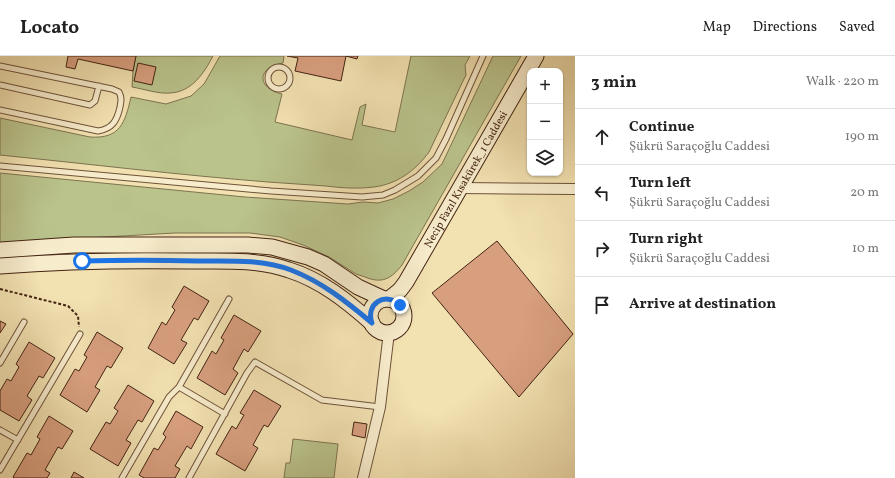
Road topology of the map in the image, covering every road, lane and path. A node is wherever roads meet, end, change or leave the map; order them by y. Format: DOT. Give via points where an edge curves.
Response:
graph roads {
  1 [pos="483,56"];
  2 [pos="536,56"];
  3 [pos="0,66"];
  4 [pos="290,81"];
  5 [pos="0,85"];
  6 [pos="99,86"];
  7 [pos="0,110"];
  8 [pos="0,166"];
  9 [pos="461,188"];
  10 [pos="575,189"];
  11 [pos="0,250"];
  12 [pos="0,266"];
  13 [pos="0,289"];
  14 [pos="229,299"];
  15 [pos="387,299"];
  16 [pos="24,322"];
  17 [pos="372,323"];
  18 [pos="389,332"];
  19 [pos="80,334"];
  20 [pos="0,363"];
  21 [pos="179,387"];
  22 [pos="380,407"];
  23 [pos="225,414"];
  24 [pos="0,430"];
  25 [pos="18,440"];
  26 [pos="0,470"];
  27 [pos="122,478"];
  28 [pos="189,478"];
  29 [pos="364,478"];
  1 -- 8 [label="lane" via="436,158 418,176 383,195 362,197 271,191"];
  2 -- 9 [label="street, Necip Fazıl Kısakürek_1 Caddesi"];
  3 -- 6 [label="lane"];
  4 -- 4 [label="lane" via="290,74 282,67 272,70 268,76 269,83 275,88 282,89"];
  5 -- 6 [label="lane" via="90,105 95,101"];
  6 -- 7 [label="lane" via="119,92 122,98 114,124 103,130"];
  9 -- 10 [label="street"];
  9 -- 15 [label="street, Necip Fazıl Kısakürek_1 Caddesi" via="406,282"];
  11 -- 15 [label="street" via="95,245 272,247 295,252 324,264 358,287"];
  12 -- 17 [label="street" via="135,260 267,263 306,276 322,285"];
  13 -- 19 [label="path" via="68,306 78,316"];
  14 -- 21 [label="lane"];
  15 -- 17 [label="street" via="373,307"];
  15 -- 18 [label="street" via="397,302 404,313 401,326"];
  16 -- 20 [label="lane"];
  17 -- 18 [label="street" via="380,331"];
  18 -- 22 [label="street"];
  19 -- 25 [label="lane"];
  21 -- 23 [label="lane"];
  21 -- 27 [label="lane" via="169,397"];
  22 -- 23 [label="lane" via="322,400 255,362"];
  22 -- 29 [label="street"];
  23 -- 28 [label="lane"];
  24 -- 25 [label="lane"];
  25 -- 26 [label="lane"];
}
